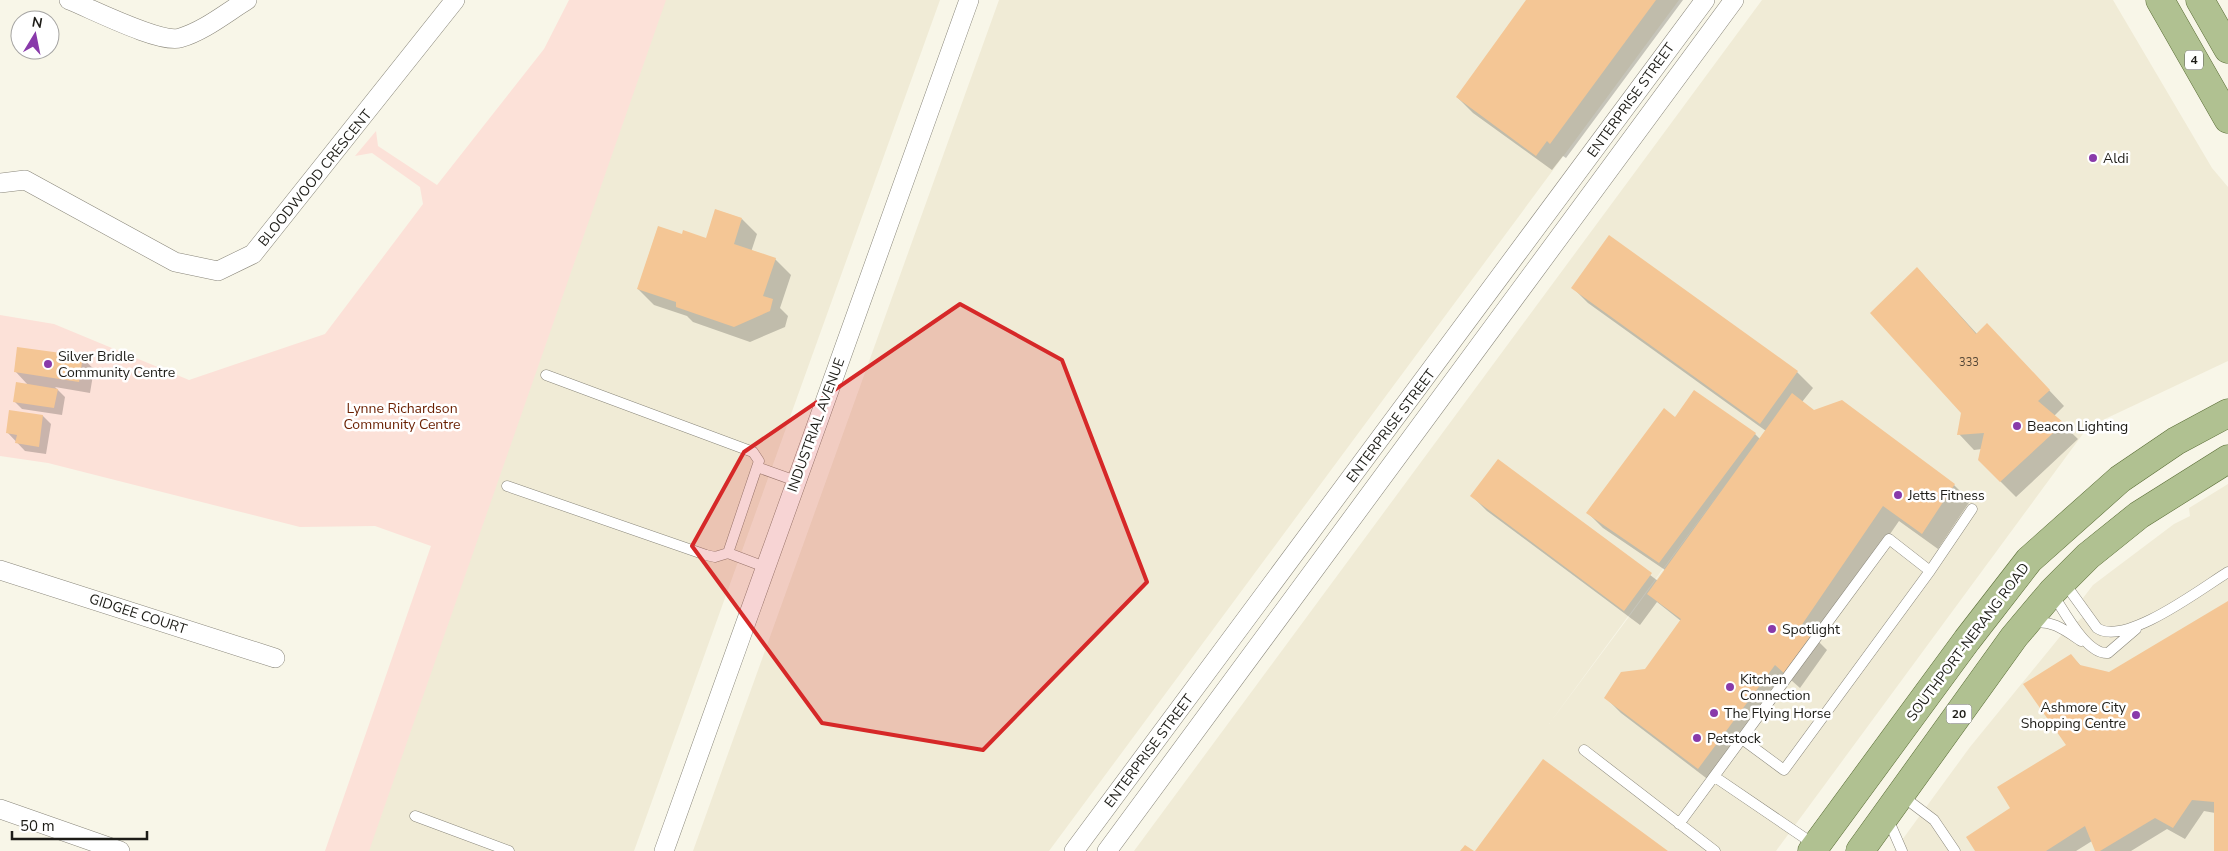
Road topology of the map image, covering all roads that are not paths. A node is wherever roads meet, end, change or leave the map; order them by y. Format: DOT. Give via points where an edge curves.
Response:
graph roads {
  1 [pos="69,0"];
  2 [pos="247,0"];
  3 [pos="456,0"];
  4 [pos="969,0"];
  5 [pos="1705,0"];
  6 [pos="1734,0"];
  7 [pos="2160,0"];
  8 [pos="2200,0"];
  9 [pos="2228,49"];
  10 [pos="2228,120"];
  11 [pos="0,184"];
  12 [pos="546,375"];
  13 [pos="2228,393"];
  14 [pos="2228,412"];
  15 [pos="2176,441"];
  16 [pos="2228,459"];
  17 [pos="757,467"];
  18 [pos="796,481"];
  19 [pos="507,486"];
  20 [pos="1972,509"];
  21 [pos="728,553"];
  22 [pos="2029,560"];
  23 [pos="765,568"];
  24 [pos="0,570"];
  25 [pos="1930,571"];
  26 [pos="2228,572"];
  27 [pos="2057,586"];
  28 [pos="2141,625"];
  29 [pos="2021,627"];
  30 [pos="2094,650"];
  31 [pos="275,658"];
  32 [pos="1742,740"];
  33 [pos="1584,750"];
  34 [pos="1715,777"];
  35 [pos="1894,805"];
  36 [pos="0,809"];
  37 [pos="416,816"];
  38 [pos="1679,824"];
  39 [pos="1814,848"];
  40 [pos="120,851"];
  41 [pos="509,851"];
  42 [pos="664,851"];
  43 [pos="1074,851"];
  44 [pos="1107,851"];
  45 [pos="1715,851"];
  46 [pos="1860,851"];
  47 [pos="1902,851"];
  48 [pos="1955,851"];
  1 -- 2 [label="street" via="161,38 179,38 197,31"];
  3 -- 11 [label="street, BLOODWOOD CRESCENT" via="253,254 218,271 175,262 25,180"];
  4 -- 18 [label="street, INDUSTRIAL AVENUE"];
  5 -- 43 [label="street, ENTERPRISE STREET"];
  6 -- 44 [label="street, ENTERPRISE STREET"];
  7 -- 10 [label="main road, 4"];
  8 -- 9 [label="main road"];
  12 -- 17 [label="lane" via="752,452 759,461"];
  13 -- 15 [label="main road"];
  14 -- 15 [label="main road, SOUTHPORT-NERANG ROAD"];
  15 -- 22 [label="main road, SOUTHPORT-NERANG ROAD" via="2120,480"];
  16 -- 27 [label="main road, 20" via="2139,515 2094,550"];
  17 -- 18 [label="lane"];
  17 -- 21 [label="lane"];
  18 -- 23 [label="street, INDUSTRIAL AVENUE"];
  19 -- 21 [label="lane" via="706,555 715,557"];
  20 -- 25 [label="lane"];
  21 -- 23 [label="lane"];
  22 -- 27 [label="main road"];
  22 -- 39 [label="main road, SOUTHPORT-NERANG ROAD"];
  23 -- 42 [label="street, INDUSTRIAL AVENUE"];
  24 -- 31 [label="street, GIDGEE COURT"];
  25 -- 32 [label="lane" via="1784,770"];
  25 -- 32 [label="lane" via="1889,540"];
  26 -- 28 [label="lane"];
  27 -- 28 [label="lane" via="2099,630 2118,632"];
  27 -- 29 [label="main road, 20"];
  27 -- 30 [label="lane" via="2082,638"];
  28 -- 30 [label="lane" via="2108,653"];
  29 -- 30 [label="lane" via="2039,622 2053,624"];
  29 -- 35 [label="main road, 20"];
  32 -- 34 [label="lane"];
  33 -- 38 [label="lane"];
  34 -- 38 [label="lane"];
  34 -- 39 [label="lane"];
  35 -- 46 [label="main road, 20"];
  35 -- 47 [label="lane"];
  35 -- 48 [label="lane" via="1934,820"];
  36 -- 40 [label="street"];
  37 -- 41 [label="lane"];
  38 -- 45 [label="lane"];
}
